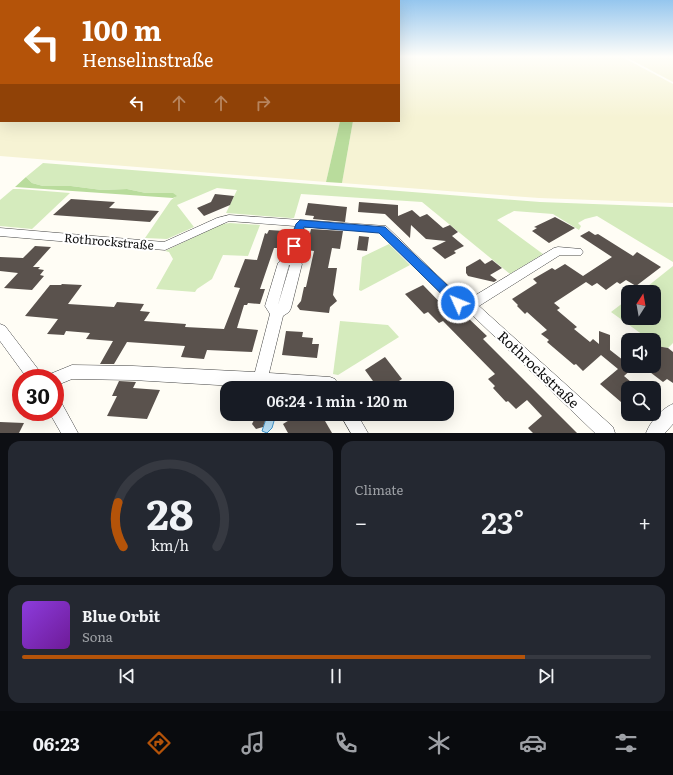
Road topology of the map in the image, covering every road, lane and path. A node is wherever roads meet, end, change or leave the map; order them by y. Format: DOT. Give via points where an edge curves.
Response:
graph roads {
  1 [pos="300,224"];
  2 [pos="0,232"];
  3 [pos="577,252"];
  4 [pos="470,305"];
  5 [pos="0,330"];
  6 [pos="29,369"];
  7 [pos="64,375"];
  8 [pos="260,380"];
  9 [pos="278,381"];
  10 [pos="673,412"];
  11 [pos="63,421"];
  12 [pos="352,421"];
  13 [pos="70,433"];
  14 [pos="360,433"];
  15 [pos="607,433"];
  16 [pos="654,433"];
  1 -- 2 [label="street, Rothrockstraße" via="225,219 166,246"];
  1 -- 4 [label="street, Rothrockstraße" via="382,230 458,303"];
  1 -- 8 [label="street" via="291,258 296,264 285,308 277,313"];
  3 -- 4 [label="street" via="558,250"];
  4 -- 15 [label="street, Rothrockstraße"];
  5 -- 6 [label="street"];
  7 -- 8 [label="street" via="72,372 133,373"];
  8 -- 9 [label="street"];
  10 -- 16 [label="street"];
  11 -- 13 [label="street"];
  12 -- 14 [label="street"];
}
